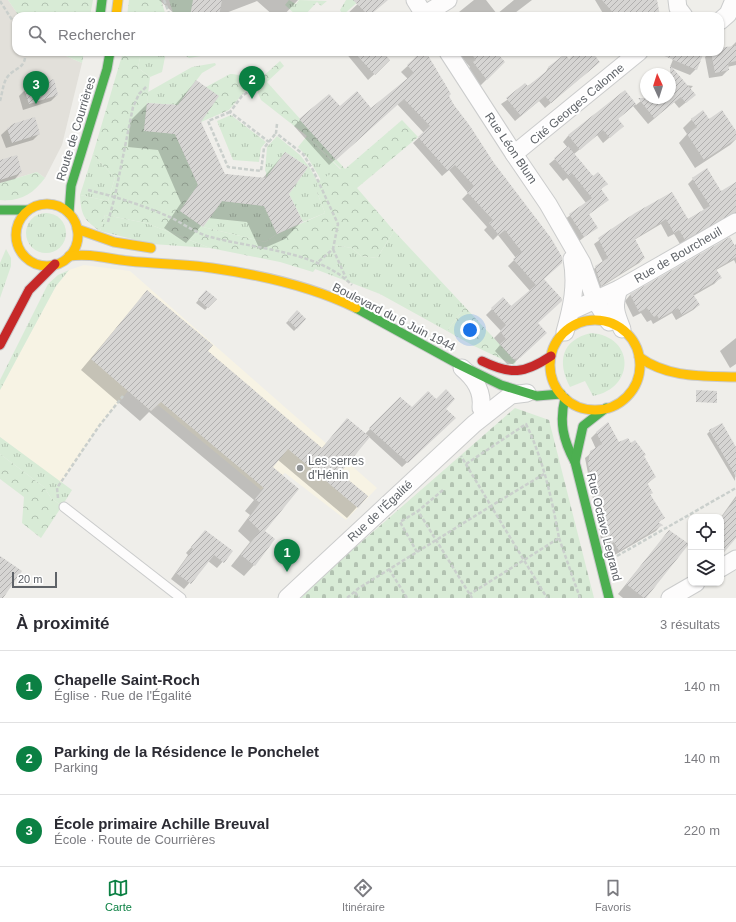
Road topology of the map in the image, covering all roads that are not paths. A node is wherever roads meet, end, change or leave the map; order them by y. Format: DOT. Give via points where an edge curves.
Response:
graph roads {
  1 [pos="102,0"];
  2 [pos="118,0"];
  3 [pos="415,0"];
  4 [pos="448,0"];
  5 [pos="677,0"];
  6 [pos="734,0"];
  7 [pos="100,12"];
  8 [pos="116,12"];
  9 [pos="422,12"];
  10 [pos="431,12"];
  11 [pos="682,12"];
  12 [pos="724,18"];
  13 [pos="109,56"];
  14 [pos="451,56"];
  15 [pos="634,56"];
  16 [pos="514,154"];
  17 [pos="51,194"];
  18 [pos="44,204"];
  19 [pos="0,210"];
  20 [pos="28,210"];
  21 [pos="69,213"];
  22 [pos="736,222"];
  23 [pos="77,229"];
  24 [pos="5,239"];
  25 [pos="573,245"];
  26 [pos="19,248"];
  27 [pos="160,248"];
  28 [pos="69,256"];
  29 [pos="27,258"];
  30 [pos="55,264"];
  31 [pos="23,270"];
  32 [pos="619,288"];
  33 [pos="595,300"];
  34 [pos="571,311"];
  35 [pos="615,325"];
  36 [pos="565,332"];
  37 [pos="0,345"];
  38 [pos="472,355"];
  39 [pos="551,356"];
  40 [pos="639,357"];
  41 [pos="458,364"];
  42 [pos="517,372"];
  43 [pos="676,374"];
  44 [pos="736,377"];
  45 [pos="662,378"];
  46 [pos="646,383"];
  47 [pos="501,385"];
  48 [pos="632,390"];
  49 [pos="527,393"];
  50 [pos="563,396"];
  51 [pos="481,408"];
  52 [pos="606,408"];
  53 [pos="474,424"];
  54 [pos="575,462"];
  55 [pos="64,507"];
  56 [pos="736,559"];
  57 [pos="724,566"];
  58 [pos="691,586"];
  59 [pos="181,598"];
  60 [pos="287,598"];
  61 [pos="609,598"];
  62 [pos="670,598"];
  1 -- 7 [label="main road"];
  2 -- 8 [label="main road"];
  3 -- 9 [label="street"];
  4 -- 10 [label="street"];
  5 -- 11 [label="street"];
  6 -- 12 [label="street"];
  13 -- 21 [label="main road, Route de Courrières" via="71,186"];
  14 -- 16 [label="street, Rue Léon Blum"];
  15 -- 16 [label="street, Cité Georges Calonne"];
  16 -- 25 [label="street, Rue Léon Blum"];
  17 -- 18 [label="main road, Route de Courrières"];
  18 -- 20 [label="main road"];
  18 -- 21 [label="main road" via="61,207"];
  19 -- 20 [label="main road"];
  20 -- 26 [label="main road" via="17,227"];
  21 -- 23 [label="main road"];
  22 -- 32 [label="street, Rue de Bourcheuil"];
  23 -- 27 [label="main road" via="104,240 130,246"];
  23 -- 28 [label="main road" via="77,243"];
  24 -- 26 [label="main road"];
  25 -- 33 [label="street, Rue Léon Blum"];
  25 -- 34 [label="street, Rue Léon Blum" via="575,287"];
  26 -- 29 [label="main road"];
  28 -- 30 [label="main road"];
  28 -- 41 [label="main road, Boulevard du 6 Juin 1944" via="100,255 128,261 211,268 283,282 326,295 354,307"];
  29 -- 30 [label="main road" via="40,264"];
  29 -- 31 [label="main road"];
  30 -- 37 [label="main road" via="29,290"];
  32 -- 33 [label="street, Rue de Bourcheuil"];
  32 -- 35 [label="street" via="614,302"];
  33 -- 34 [label="street, Rue de Bourcheuil"];
  33 -- 35 [label="street, Rue Léon Blum"];
  34 -- 36 [label="street, Rue Léon Blum"];
  35 -- 36 [label="main road" via="598,320 586,321 572,326"];
  35 -- 40 [label="main road" via="632,338"];
  36 -- 39 [label="main road"];
  38 -- 42 [label="main road" via="501,370"];
  39 -- 42 [label="main road" via="531,368"];
  39 -- 50 [label="main road" via="553,380"];
  40 -- 43 [label="main road" via="656,369"];
  40 -- 48 [label="main road" via="639,371"];
  41 -- 47 [label="main road, Boulevard du 6 Juin 1944"];
  41 -- 51 [label="street, Rue de l'Égalité" via="479,388 482,397"];
  42 -- 47 [label="street, Rue de l'Égalité"];
  43 -- 44 [label="main road"];
  43 -- 45 [label="main road"];
  46 -- 48 [label="main road"];
  47 -- 49 [label="main road, Boulevard du 6 Juin 1944"];
  47 -- 51 [label="street, Rue de l'Égalité"];
  48 -- 52 [label="main road" via="617,403"];
  49 -- 50 [label="main road, Boulevard du 6 Juin 1944" via="537,396"];
  49 -- 53 [label="street, Rue de l'Égalité" via="511,394"];
  50 -- 52 [label="main road" via="584,408"];
  50 -- 54 [label="main road, Rue Octave Legrand" via="562,427 567,448"];
  51 -- 53 [label="street, Rue de l'Égalité"];
  52 -- 54 [label="main road, Rue Octave Legrand" via="583,426"];
  53 -- 60 [label="street, Rue de l'Égalité"];
  54 -- 61 [label="main road, Rue Octave Legrand"];
  55 -- 59 [label="lane"];
  56 -- 57 [label="street"];
  58 -- 62 [label="street"];
}
